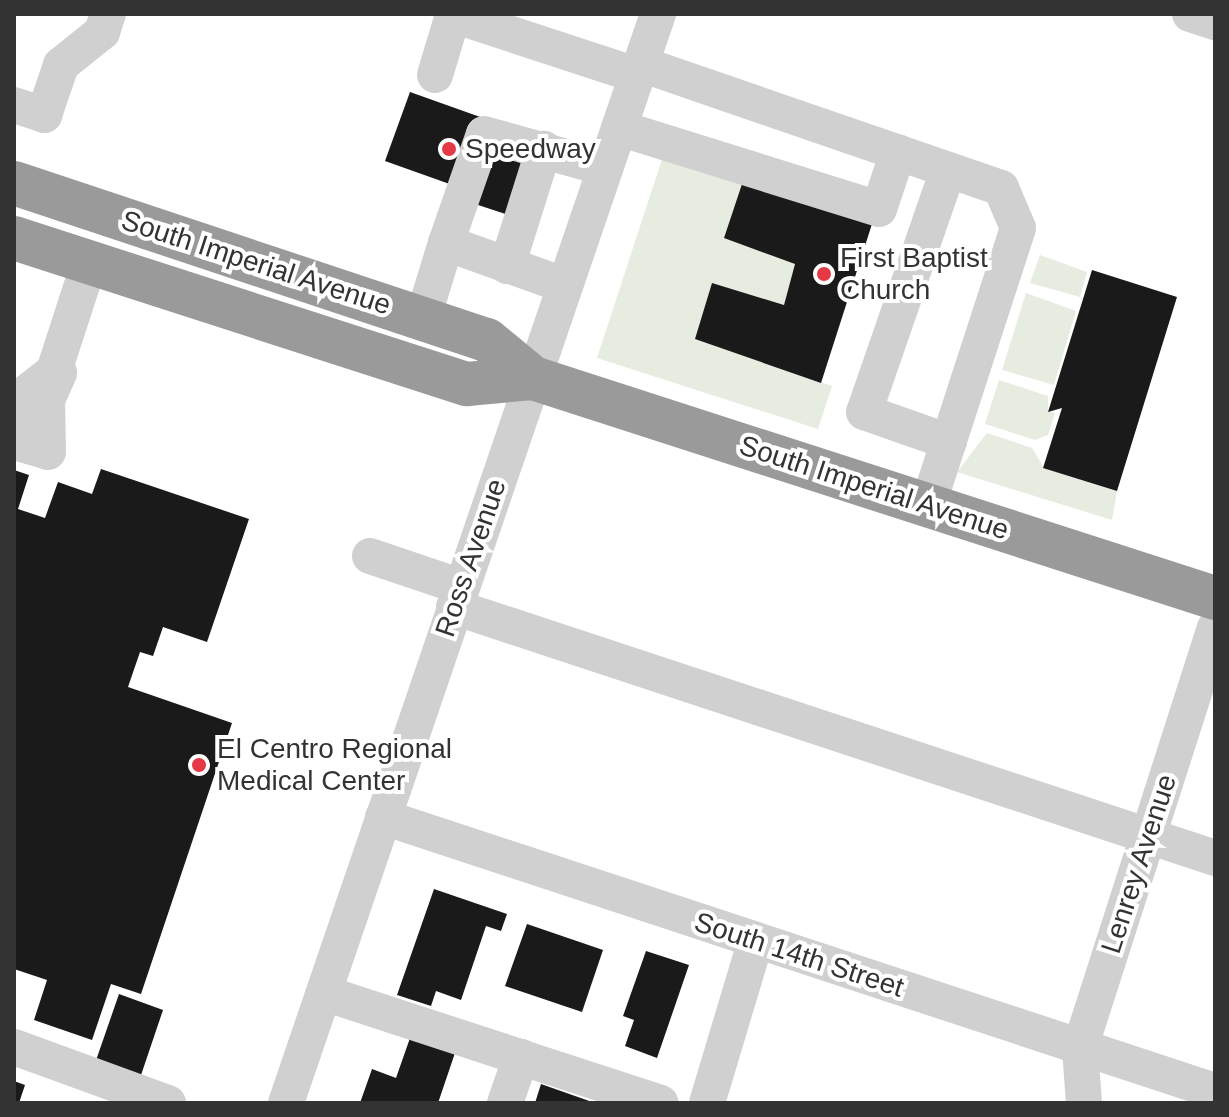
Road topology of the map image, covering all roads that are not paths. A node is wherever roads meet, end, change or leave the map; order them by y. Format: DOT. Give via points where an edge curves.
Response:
graph roads {
  1 [pos="108,14"];
  2 [pos="658,14"];
  3 [pos="1190,14"];
  4 [pos="1215,22"];
  5 [pos="639,70"];
  6 [pos="435,75"];
  7 [pos="14,105"];
  8 [pos="619,128"];
  9 [pos="544,149"];
  10 [pos="898,152"];
  11 [pos="605,168"];
  12 [pos="948,170"];
  13 [pos="14,183"];
  14 [pos="106,213"];
  15 [pos="14,238"];
  16 [pos="446,243"];
  17 [pos="89,263"];
  18 [pos="507,266"];
  19 [pos="564,285"];
  20 [pos="423,318"];
  21 [pos="59,373"];
  22 [pos="533,378"];
  23 [pos="14,423"];
  24 [pos="14,442"];
  25 [pos="949,442"];
  26 [pos="928,505"];
  27 [pos="370,556"];
  28 [pos="458,597"];
  29 [pos="1215,598"];
  30 [pos="1215,628"];
  31 [pos="383,817"];
  32 [pos="1149,836"];
  33 [pos="1215,858"];
  34 [pos="756,940"];
  35 [pos="324,993"];
  36 [pos="14,1047"];
  37 [pos="1080,1048"];
  38 [pos="521,1057"];
  39 [pos="1215,1091"];
  40 [pos="168,1103"];
  41 [pos="286,1103"];
  42 [pos="505,1103"];
  43 [pos="661,1103"];
  44 [pos="707,1103"];
  45 [pos="1084,1103"];
  1 -- 7 [label="street" via="102,32 61,65 44,115"];
  2 -- 5 [label="street, Ross Avenue"];
  3 -- 4 [label="street"];
  5 -- 6 [label="street" via="453,15"];
  5 -- 8 [label="street, Ross Avenue"];
  5 -- 10 [label="street"];
  8 -- 10 [label="street" via="879,209"];
  8 -- 11 [label="street, Ross Avenue"];
  9 -- 11 [label="street"];
  9 -- 16 [label="street" via="484,134"];
  9 -- 18 [label="street"];
  10 -- 12 [label="street"];
  11 -- 19 [label="street, Ross Avenue"];
  12 -- 25 [label="street" via="1001,188 1018,228"];
  12 -- 25 [label="street" via="864,412"];
  13 -- 14 [label="highway, South Imperial Avenue"];
  14 -- 17 [label="highway"];
  14 -- 20 [label="highway, South Imperial Avenue"];
  15 -- 17 [label="highway, South Imperial Avenue"];
  16 -- 18 [label="street"];
  16 -- 20 [label="street"];
  17 -- 22 [label="highway, South Imperial Avenue" via="467,384"];
  17 -- 23 [label="street" via="54,371 21,397"];
  18 -- 19 [label="street"];
  19 -- 22 [label="street, Ross Avenue"];
  20 -- 22 [label="highway, South Imperial Avenue" via="487,340"];
  21 -- 24 [label="street" via="47,400 48,452"];
  22 -- 26 [label="highway, South Imperial Avenue"];
  22 -- 28 [label="street, Ross Avenue"];
  25 -- 26 [label="street"];
  26 -- 29 [label="highway, South Imperial Avenue"];
  27 -- 28 [label="street"];
  28 -- 31 [label="street, Ross Avenue"];
  28 -- 32 [label="street"];
  30 -- 32 [label="street, Lenrey Avenue"];
  31 -- 34 [label="street, South 14th Street"];
  31 -- 35 [label="street, Ross Avenue"];
  32 -- 33 [label="street"];
  32 -- 37 [label="street, Lenrey Avenue"];
  34 -- 37 [label="street, South 14th Street"];
  34 -- 44 [label="street"];
  35 -- 38 [label="street"];
  35 -- 41 [label="street, Ross Avenue"];
  36 -- 40 [label="street"];
  37 -- 39 [label="street, South 14th Street"];
  37 -- 45 [label="street, Lenrey Avenue"];
  38 -- 42 [label="street"];
  38 -- 43 [label="street"];
}
